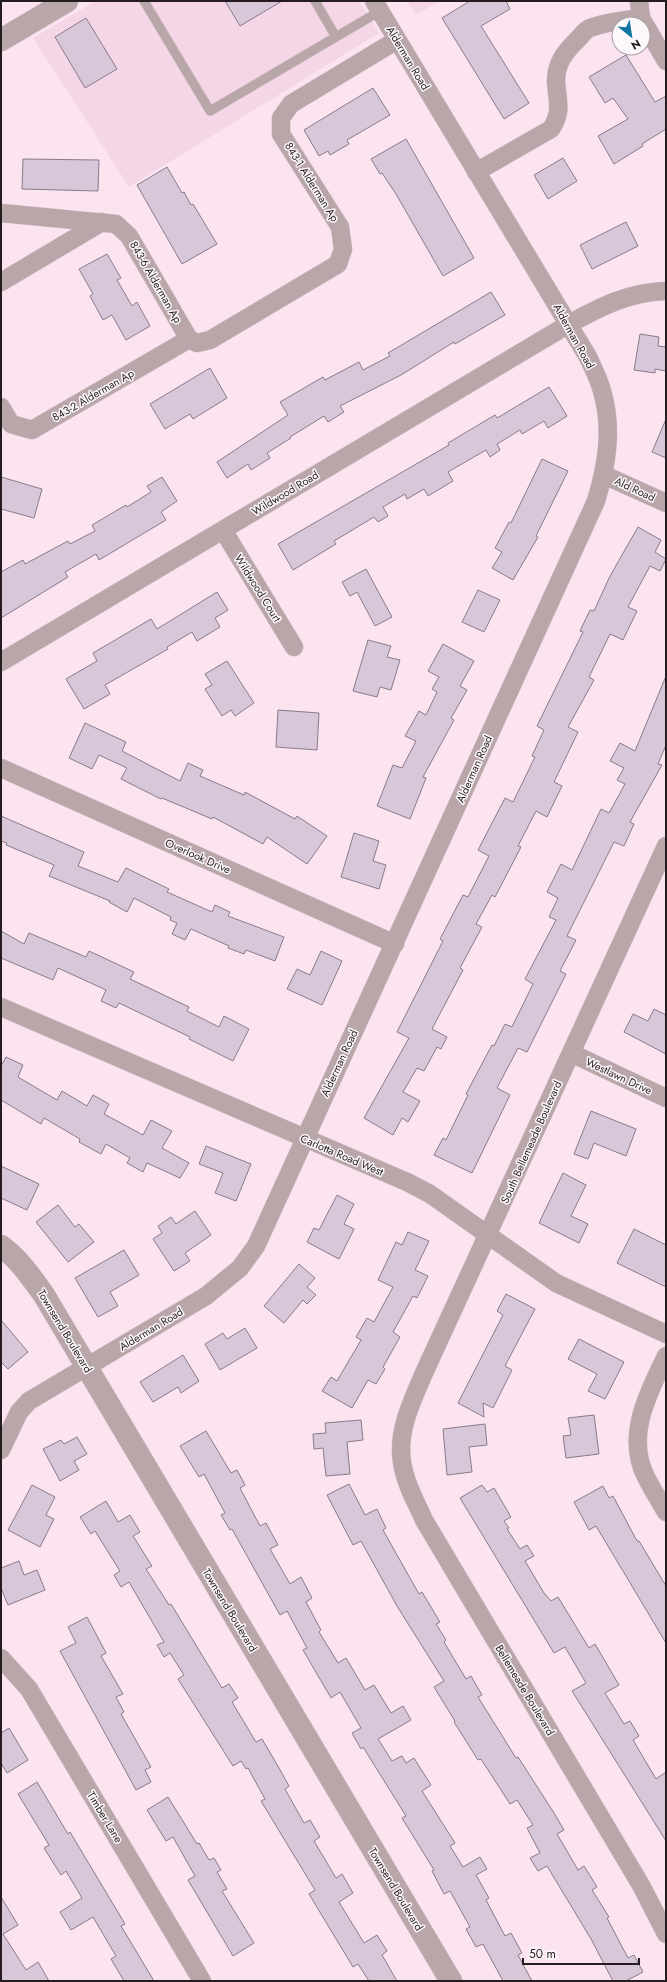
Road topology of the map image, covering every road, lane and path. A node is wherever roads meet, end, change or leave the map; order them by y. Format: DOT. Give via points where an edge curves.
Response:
graph roads {
  1 [pos="67,1"];
  2 [pos="144,1"];
  3 [pos="315,1"];
  4 [pos="377,6"];
  5 [pos="640,9"];
  6 [pos="336,37"];
  7 [pos="1,40"];
  8 [pos="397,40"];
  9 [pos="666,61"];
  10 [pos="476,172"];
  11 [pos="1,213"];
  12 [pos="102,222"];
  13 [pos="1,282"];
  14 [pos="666,290"];
  15 [pos="569,324"];
  16 [pos="189,339"];
  17 [pos="1,407"];
  18 [pos="604,475"];
  19 [pos="666,503"];
  20 [pos="223,530"];
  21 [pos="294,647"];
  22 [pos="1,662"];
  23 [pos="1,768"];
  24 [pos="666,846"];
  25 [pos="395,944"];
  26 [pos="1,1007"];
  27 [pos="571,1053"];
  28 [pos="666,1098"];
  29 [pos="304,1138"];
  30 [pos="488,1237"];
  31 [pos="1,1246"];
  32 [pos="666,1334"];
  33 [pos="666,1356"];
  34 [pos="86,1367"];
  35 [pos="402,1440"];
  36 [pos="1,1450"];
  37 [pos="666,1512"];
  38 [pos="1,1658"];
  39 [pos="666,1934"];
  40 [pos="202,1981"];
  41 [pos="451,1981"];
  1 -- 7 [label="street"];
  2 -- 6 [label="lane" via="210,111"];
  3 -- 6 [label="lane"];
  4 -- 6 [label="lane"];
  4 -- 8 [label="street, Alderman Road"];
  5 -- 9 [label="street"];
  5 -- 10 [label="street" via="588,29 564,54 557,68 558,119 551,129"];
  8 -- 10 [label="street, Alderman Road"];
  8 -- 16 [label="street, 843-1 Alderman Ap" via="291,104 281,118 282,134 340,227 343,249 338,264 210,340 197,343"];
  10 -- 15 [label="street, Alderman Road"];
  11 -- 12 [label="street, 843-6 Alderman Ap"];
  12 -- 13 [label="street"];
  12 -- 16 [label="street, 843-6 Alderman Ap" via="116,224 129,236"];
  14 -- 15 [label="street, Wildwood Road" via="647,291 621,298"];
  15 -- 18 [label="street, Alderman Road" via="588,357 602,391 608,423 608,452"];
  15 -- 20 [label="street, Wildwood Road"];
  16 -- 17 [label="street, 843-2 Alderman Ap" via="32,430 11,424"];
  18 -- 19 [label="street, Ald Road"];
  18 -- 25 [label="street, Alderman Road" via="596,501"];
  20 -- 21 [label="street, Wildwood Court"];
  20 -- 22 [label="street, Wildwood Road"];
  23 -- 25 [label="street, Overlook Drive"];
  24 -- 27 [label="street, South Bellemeade Boulevard"];
  25 -- 29 [label="street, Alderman Road"];
  26 -- 29 [label="street, Carlotta Road West"];
  27 -- 28 [label="street, Westlawn Drive"];
  27 -- 30 [label="street, South Bellemeade Boulevard"];
  29 -- 30 [label="street, Carlotta Road West" via="430,1194"];
  29 -- 34 [label="street, Alderman Road" via="263,1231 240,1268 206,1296"];
  30 -- 32 [label="street, Carlotta Road West" via="556,1283"];
  30 -- 35 [label="street, South Bellemeade Boulevard" via="415,1394"];
  31 -- 34 [label="street, Townsend Boulevard" via="28,1272"];
  33 -- 37 [label="street" via="647,1397 637,1429 638,1454 645,1476"];
  34 -- 36 [label="street, Alderman Road" via="29,1401 19,1412"];
  34 -- 41 [label="street, Townsend Boulevard"];
  35 -- 39 [label="street, Bellemeade Boulevard" via="402,1462 409,1488 424,1520 642,1887"];
  38 -- 40 [label="street, Timber Lane" via="29,1689"];
}
